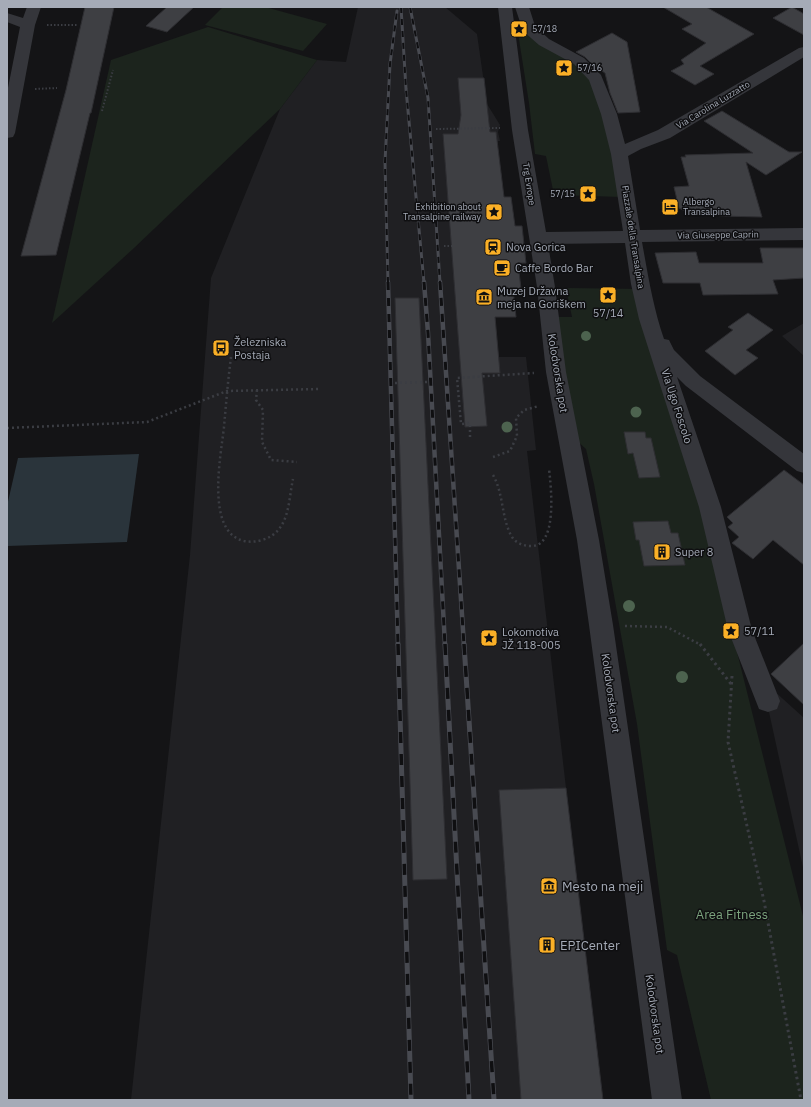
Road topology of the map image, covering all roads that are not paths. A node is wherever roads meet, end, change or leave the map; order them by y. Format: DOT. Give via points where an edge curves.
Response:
graph roads {
  1 [pos="34,7"];
  2 [pos="505,7"];
  3 [pos="522,7"];
  4 [pos="7,16"];
  5 [pos="28,25"];
  6 [pos="804,51"];
  7 [pos="7,133"];
  8 [pos="619,154"];
  9 [pos="804,234"];
  10 [pos="633,237"];
  11 [pos="538,238"];
  12 [pos="546,287"];
  13 [pos="648,319"];
  14 [pos="804,465"];
  15 [pos="768,701"];
  16 [pos="667,1100"];
  1 -- 5 [label="street"];
  2 -- 11 [label="street, Trg Evrope" via="520,129"];
  3 -- 8 [label="street, Piazzale della Transalpina" via="528,28 544,42 580,61 596,78 609,114"];
  4 -- 5 [label="street"];
  5 -- 7 [label="street"];
  6 -- 8 [label="street, Via Carolina Luzzatto" via="664,134"];
  8 -- 10 [label="street, Piazzale della Transalpina"];
  9 -- 10 [label="street, Via Giuseppe Caprin"];
  10 -- 11 [label="street, Via Giuseppe Caprin"];
  10 -- 13 [label="street, Piazzale della Transalpina"];
  11 -- 12 [label="street, Trg Evrope"];
  12 -- 16 [label="street, Kolodvorska pot" via="556,372 588,540 601,625"];
  13 -- 14 [label="street, Via Ugo Foscolo" via="668,356 693,381"];
  13 -- 15 [label="street, Via Ugo Foscolo" via="710,507 740,630"];
}
